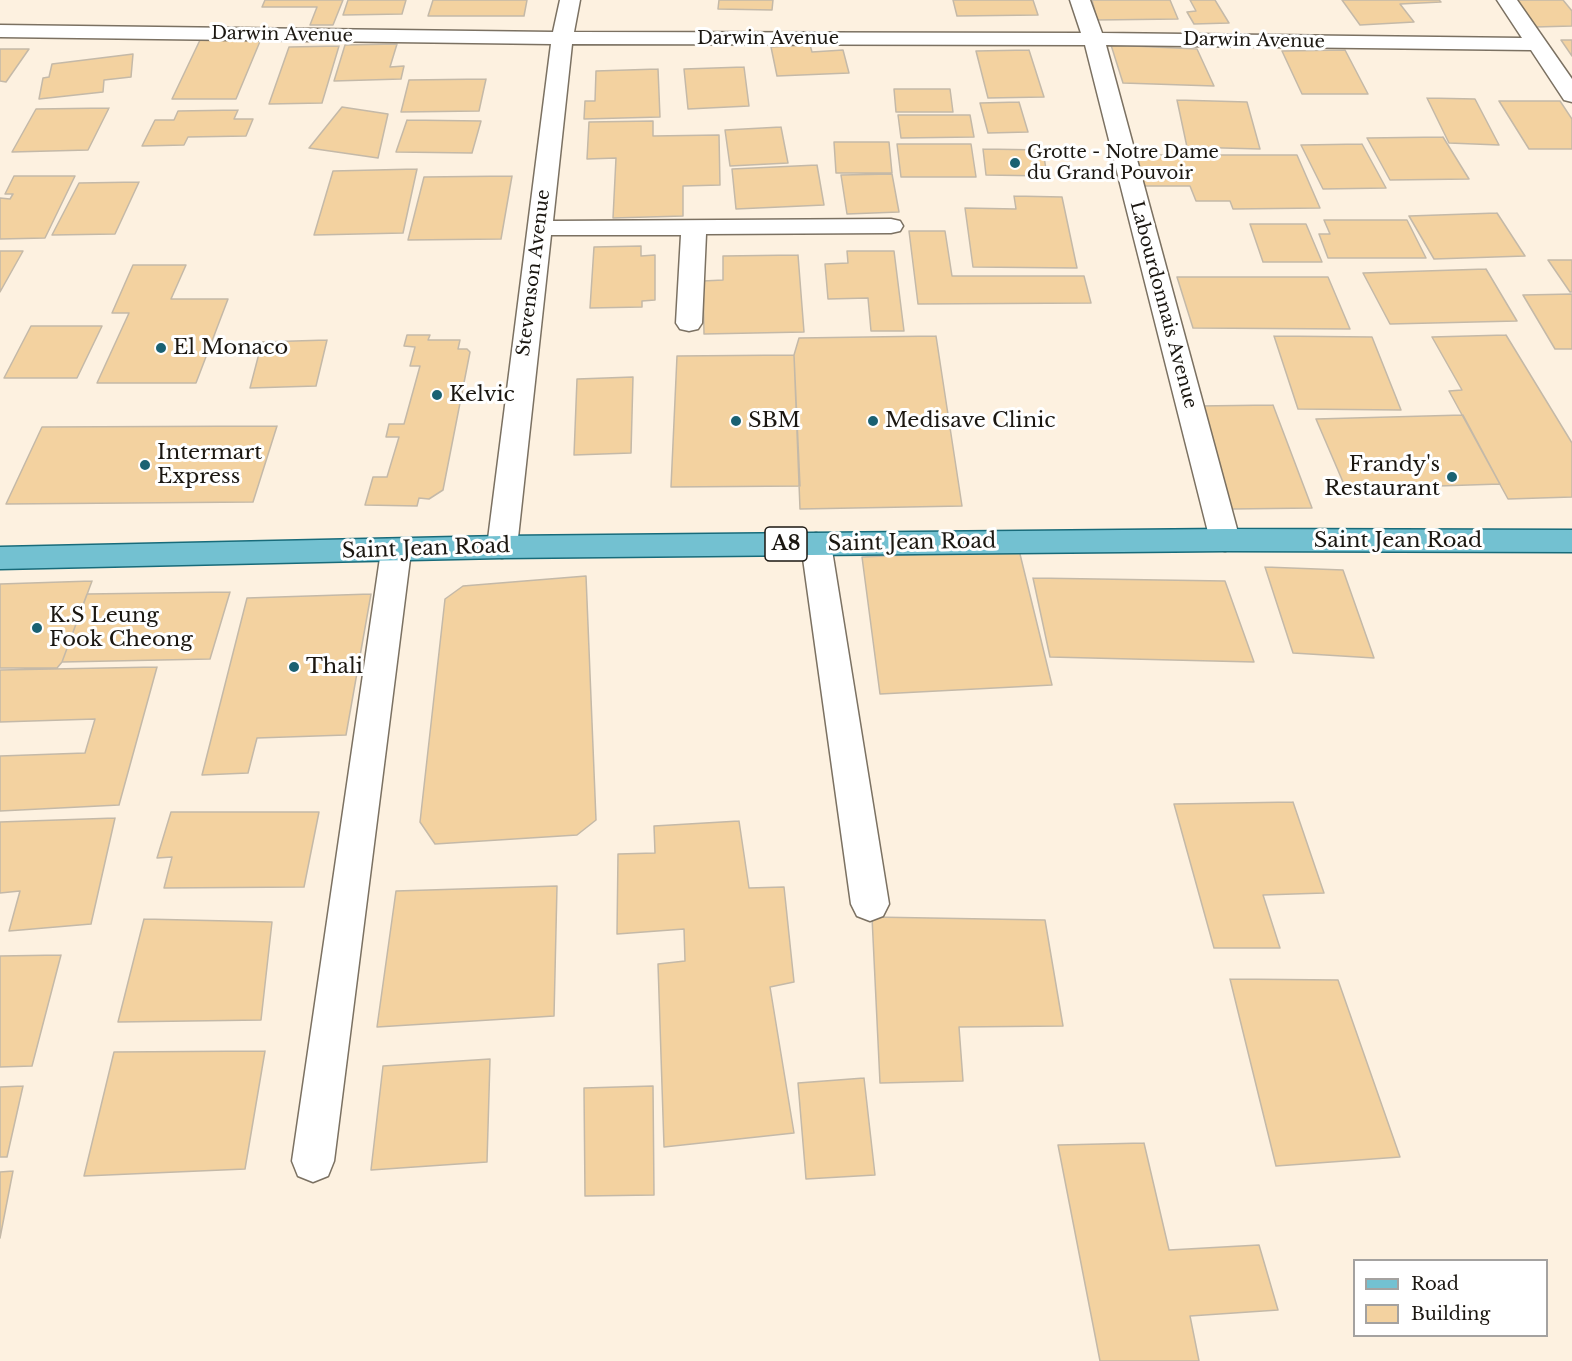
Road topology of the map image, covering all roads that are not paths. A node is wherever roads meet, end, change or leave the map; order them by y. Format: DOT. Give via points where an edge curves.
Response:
graph roads {
  1 [pos="570,0"];
  2 [pos="1080,0"];
  3 [pos="1507,0"];
  4 [pos="0,31"];
  5 [pos="562,38"];
  6 [pos="1094,39"];
  7 [pos="1536,44"];
  8 [pos="1572,95"];
  9 [pos="891,226"];
  10 [pos="694,227"];
  11 [pos="539,228"];
  12 [pos="689,322"];
  13 [pos="1225,540"];
  14 [pos="1572,541"];
  15 [pos="816,544"];
  16 [pos="502,547"];
  17 [pos="396,551"];
  18 [pos="0,558"];
  19 [pos="870,904"];
  20 [pos="313,1161"];
  1 -- 5 [label="street, Stevenson Avenue"];
  2 -- 6 [label="street, Labourdonnais Avenue"];
  3 -- 7 [label="street"];
  4 -- 5 [label="street, Darwin Avenue"];
  5 -- 6 [label="street, Darwin Avenue"];
  5 -- 11 [label="street, Stevenson Avenue"];
  6 -- 7 [label="street, Darwin Avenue"];
  6 -- 13 [label="street, Labourdonnais Avenue"];
  7 -- 8 [label="street"];
  9 -- 10 [label="street"];
  10 -- 11 [label="street"];
  10 -- 12 [label="street"];
  11 -- 16 [label="street, Stevenson Avenue"];
  13 -- 14 [label="main road, Saint Jean Road / A8"];
  13 -- 15 [label="main road, Saint Jean Road / A8"];
  15 -- 16 [label="main road, Saint Jean Road / A8"];
  15 -- 19 [label="street"];
  16 -- 17 [label="main road, Saint Jean Road / A8"];
  17 -- 18 [label="main road, Saint Jean Road / A8"];
  17 -- 20 [label="street"];
}
